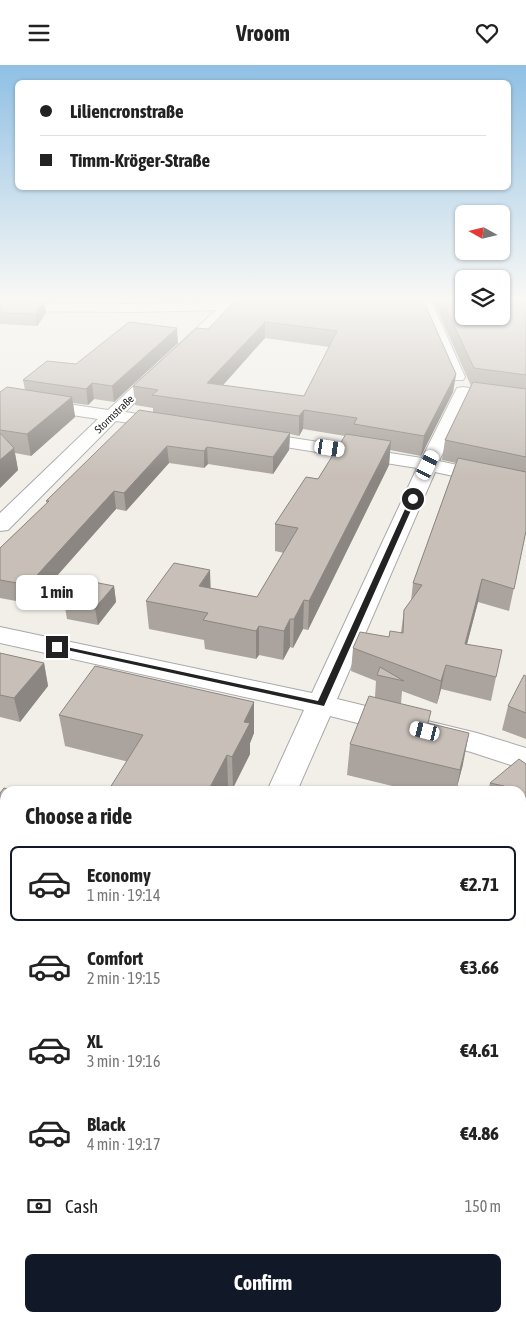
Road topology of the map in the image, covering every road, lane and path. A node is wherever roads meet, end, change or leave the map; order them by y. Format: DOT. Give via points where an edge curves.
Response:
graph roads {
  1 [pos="172,359"];
  2 [pos="454,359"];
  3 [pos="0,399"];
  4 [pos="112,415"];
  5 [pos="188,427"];
  6 [pos="235,434"];
  7 [pos="428,465"];
  8 [pos="526,486"];
  9 [pos="0,525"];
  10 [pos="0,635"];
  11 [pos="321,704"];
  12 [pos="526,759"];
  13 [pos="284,786"];
  1 -- 4 [label="street, Stormstraße"];
  2 -- 7 [label="street" via="472,394"];
  3 -- 4 [label="street"];
  4 -- 5 [label="street"];
  4 -- 9 [label="street, Stormstraße"];
  6 -- 7 [label="street"];
  7 -- 8 [label="street"];
  7 -- 11 [label="street"];
  10 -- 11 [label="street"];
  11 -- 12 [label="street"];
  11 -- 13 [label="street"];
}
